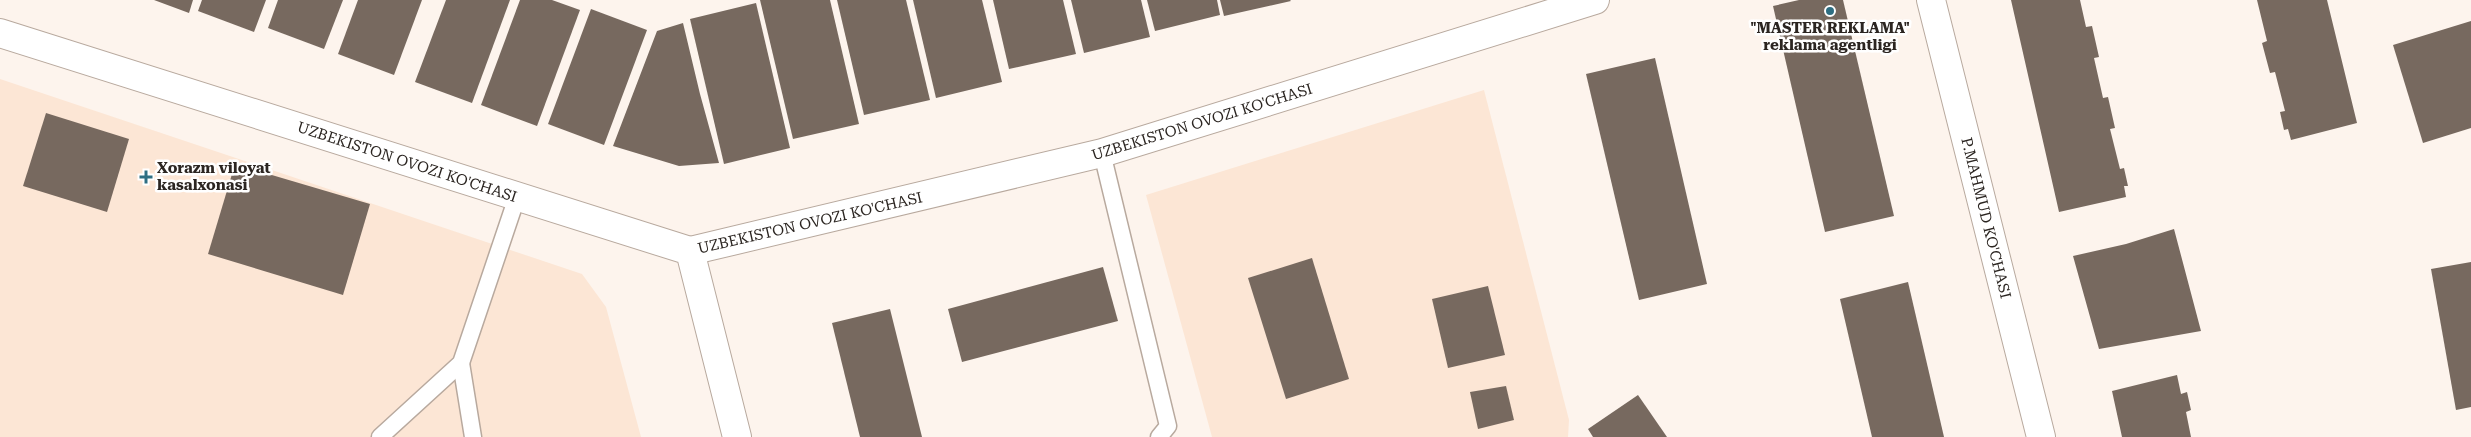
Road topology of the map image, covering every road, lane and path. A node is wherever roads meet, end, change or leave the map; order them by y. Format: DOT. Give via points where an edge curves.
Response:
graph roads {
  1 [pos="1596,0"];
  2 [pos="1931,0"];
  3 [pos="0,33"];
  4 [pos="1102,154"];
  5 [pos="517,197"];
  6 [pos="690,251"];
  7 [pos="460,363"];
  8 [pos="380,437"];
  9 [pos="473,437"];
  10 [pos="737,437"];
  11 [pos="1160,437"];
  12 [pos="2041,437"];
  1 -- 4 [label="street, UZBEKISTON OVOZI KO'CHASI"];
  2 -- 12 [label="street, P.MAHMUD KO'CHASI"];
  3 -- 5 [label="street, UZBEKISTON OVOZI KO'CHASI"];
  4 -- 6 [label="street, UZBEKISTON OVOZI KO'CHASI"];
  4 -- 11 [label="lane" via="1168,426"];
  5 -- 6 [label="street, UZBEKISTON OVOZI KO'CHASI"];
  5 -- 7 [label="lane"];
  6 -- 10 [label="street"];
  7 -- 8 [label="lane"];
  7 -- 9 [label="lane"];
}
